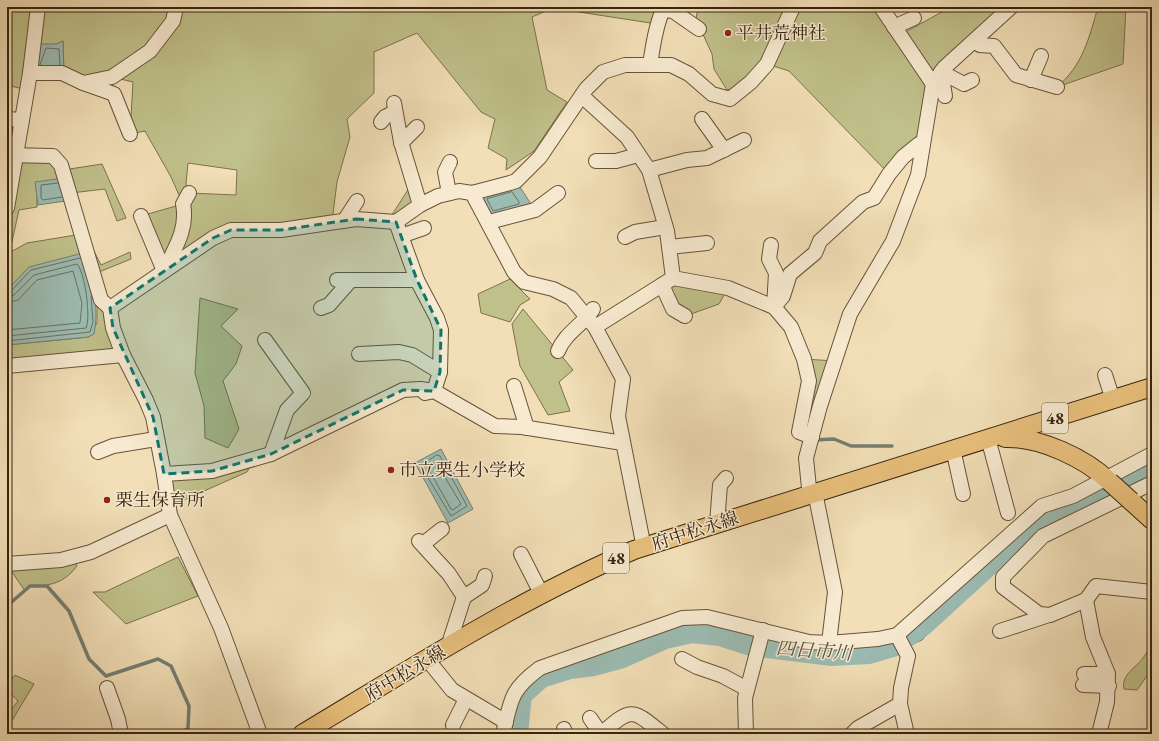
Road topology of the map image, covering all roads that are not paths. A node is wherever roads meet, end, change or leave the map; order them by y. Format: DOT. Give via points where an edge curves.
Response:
graph roads {
  1 [pos="38,7"];
  2 [pos="176,7"];
  3 [pos="793,7"];
  4 [pos="881,7"];
  5 [pos="1010,7"];
  6 [pos="664,9"];
  7 [pos="914,18"];
  8 [pos="894,27"];
  9 [pos="699,29"];
  10 [pos="974,41"];
  11 [pos="1041,56"];
  12 [pos="650,65"];
  13 [pos="941,72"];
  14 [pos="30,73"];
  15 [pos="972,80"];
  16 [pos="1031,80"];
  17 [pos="83,83"];
  18 [pos="933,84"];
  19 [pos="1057,87"];
  20 [pos="582,96"];
  21 [pos="945,96"];
  22 [pos="7,119"];
  23 [pos="702,119"];
  24 [pos="22,120"];
  25 [pos="381,122"];
  26 [pos="417,126"];
  27 [pos="130,134"];
  28 [pos="744,140"];
  29 [pos="401,143"];
  30 [pos="923,144"];
  31 [pos="724,150"];
  32 [pos="11,155"];
  33 [pos="638,155"];
  34 [pos="596,161"];
  35 [pos="450,162"];
  36 [pos="649,170"];
  37 [pos="189,192"];
  38 [pos="449,193"];
  39 [pos="472,193"];
  40 [pos="558,193"];
  41 [pos="357,201"];
  42 [pos="420,205"];
  43 [pos="7,208"];
  44 [pos="141,216"];
  45 [pos="344,221"];
  46 [pos="396,222"];
  47 [pos="489,222"];
  48 [pos="665,227"];
  49 [pos="424,228"];
  50 [pos="402,236"];
  51 [pos="625,237"];
  52 [pos="707,243"];
  53 [pos="771,245"];
  54 [pos="669,246"];
  55 [pos="164,271"];
  56 [pos="783,272"];
  57 [pos="337,280"];
  58 [pos="351,280"];
  59 [pos="417,280"];
  60 [pos="668,281"];
  61 [pos="110,308"];
  62 [pos="320,308"];
  63 [pos="765,308"];
  64 [pos="685,316"];
  65 [pos="592,318"];
  66 [pos="265,340"];
  67 [pos="558,351"];
  68 [pos="359,354"];
  69 [pos="123,355"];
  70 [pos="7,366"];
  71 [pos="440,372"];
  72 [pos="1105,375"];
  73 [pos="514,386"];
  74 [pos="1152,387"];
  75 [pos="434,391"];
  76 [pos="1113,400"];
  77 [pos="384,408"];
  78 [pos="527,428"];
  79 [pos="812,437"];
  80 [pos="156,439"];
  81 [pos="988,440"];
  82 [pos="623,443"];
  83 [pos="955,448"];
  84 [pos="98,452"];
  85 [pos="271,454"];
  86 [pos="1152,454"];
  87 [pos="164,474"];
  88 [pos="726,478"];
  89 [pos="1108,480"];
  90 [pos="1152,483"];
  91 [pos="963,494"];
  92 [pos="813,495"];
  93 [pos="1008,513"];
  94 [pos="170,515"];
  95 [pos="1152,520"];
  96 [pos="717,524"];
  97 [pos="442,529"];
  98 [pos="644,548"];
  99 [pos="521,554"];
  100 [pos="8,561"];
  101 [pos="485,576"];
  102 [pos="1152,592"];
  103 [pos="542,595"];
  104 [pos="464,597"];
  105 [pos="1086,600"];
  106 [pos="1050,615"];
  107 [pos="1000,631"];
  108 [pos="897,635"];
  109 [pos="760,639"];
  110 [pos="829,643"];
  111 [pos="448,647"];
  112 [pos="427,659"];
  113 [pos="682,659"];
  114 [pos="1083,679"];
  115 [pos="1109,680"];
  116 [pos="107,688"];
  117 [pos="747,690"];
  118 [pos="466,699"];
  119 [pos="900,704"];
  120 [pos="590,718"];
  121 [pos="453,725"];
  122 [pos="504,728"];
  123 [pos="121,734"];
  124 [pos="260,734"];
  125 [pos="302,734"];
  126 [pos="601,734"];
  127 [pos="663,734"];
  128 [pos="746,734"];
  129 [pos="852,734"];
  130 [pos="907,734"];
  131 [pos="1099,734"];
  1 -- 14 [label="street"];
  2 -- 17 [label="street" via="173,22 150,51 112,77"];
  3 -- 12 [label="street" via="767,64 751,82 730,99 712,94 689,74 671,65"];
  4 -- 8 [label="street"];
  5 -- 10 [label="street"];
  6 -- 9 [label="street" via="673,11"];
  6 -- 12 [label="street" via="657,24"];
  7 -- 8 [label="street"];
  8 -- 18 [label="street"];
  10 -- 13 [label="street"];
  10 -- 16 [label="street" via="980,45 994,46 1016,75"];
  11 -- 16 [label="street"];
  12 -- 20 [label="street" via="625,65 603,72"];
  13 -- 15 [label="street" via="964,84"];
  13 -- 18 [label="street"];
  13 -- 21 [label="street"];
  14 -- 17 [label="street" via="62,73"];
  14 -- 24 [label="street"];
  16 -- 19 [label="street"];
  17 -- 27 [label="street" via="114,94"];
  18 -- 30 [label="street"];
  20 -- 33 [label="street" via="627,137"];
  20 -- 39 [label="street" via="540,157 516,181"];
  22 -- 24 [label="street"];
  23 -- 31 [label="street"];
  24 -- 32 [label="street"];
  25 -- 29 [label="street" via="395,107"];
  26 -- 29 [label="street"];
  28 -- 31 [label="street"];
  29 -- 42 [label="street"];
  30 -- 63 [label="street" via="903,158 874,198 862,202 820,241 815,253 790,274 783,296"];
  30 -- 79 [label="street" via="918,175 893,241 850,314"];
  31 -- 36 [label="street" via="707,158 687,160"];
  32 -- 43 [label="street"];
  32 -- 61 [label="street" via="53,156 61,165 101,300"];
  33 -- 34 [label="street" via="616,162"];
  33 -- 36 [label="street"];
  35 -- 38 [label="street" via="445,172"];
  36 -- 48 [label="street"];
  37 -- 55 [label="street" via="183,204 184,230"];
  38 -- 39 [label="street"];
  38 -- 42 [label="street"];
  39 -- 47 [label="street"];
  40 -- 47 [label="street" via="535,210"];
  41 -- 45 [label="street"];
  42 -- 46 [label="street"];
  44 -- 55 [label="street"];
  45 -- 46 [label="street" via="356,219"];
  45 -- 55 [label="street" via="281,230 231,230 213,238"];
  46 -- 50 [label="street"];
  47 -- 65 [label="street" via="514,272 524,282 553,289 571,298"];
  48 -- 51 [label="street" via="635,232"];
  48 -- 54 [label="street"];
  49 -- 50 [label="street"];
  50 -- 59 [label="street"];
  52 -- 54 [label="street"];
  53 -- 63 [label="street" via="769,259 776,274"];
  54 -- 60 [label="street"];
  55 -- 61 [label="street"];
  56 -- 63 [label="street" via="782,289"];
  57 -- 58 [label="street"];
  58 -- 59 [label="street"];
  58 -- 62 [label="street" via="330,306"];
  59 -- 71 [label="street" via="442,330"];
  60 -- 63 [label="street" via="723,286"];
  60 -- 64 [label="street" via="673,309"];
  60 -- 65 [label="street"];
  61 -- 69 [label="street" via="113,328"];
  63 -- 79 [label="street" via="791,327 804,359 809,381 799,432"];
  65 -- 67 [label="street" via="562,340"];
  65 -- 82 [label="street" via="623,379 618,416"];
  66 -- 85 [label="street" via="303,393 287,410"];
  68 -- 71 [label="street" via="412,354"];
  69 -- 70 [label="street"];
  69 -- 80 [label="street" via="146,400 153,418"];
  71 -- 75 [label="street"];
  72 -- 76 [label="street"];
  73 -- 78 [label="street"];
  74 -- 76 [label="main road, 府中松永線 / 48"];
  75 -- 77 [label="street" via="406,395"];
  75 -- 78 [label="street" via="495,426"];
  75 -- 85 [label="street" via="403,390"];
  76 -- 81 [label="main road, 府中松永線 / 48"];
  78 -- 82 [label="street"];
  79 -- 92 [label="street" via="806,458 809,488"];
  80 -- 84 [label="street" via="113,446"];
  80 -- 87 [label="street"];
  81 -- 83 [label="main road, 府中松永線 / 48"];
  81 -- 89 [label="main road, 府中松永線 / 48" via="1029,439 1096,469"];
  81 -- 93 [label="street"];
  82 -- 98 [label="street"];
  83 -- 91 [label="street"];
  83 -- 92 [label="main road, 府中松永線 / 48"];
  85 -- 87 [label="street" via="212,471"];
  86 -- 89 [label="street"];
  87 -- 94 [label="street"];
  88 -- 96 [label="street" via="720,484"];
  89 -- 95 [label="main road, 府中松永線 / 48, bridge"];
  89 -- 108 [label="street" via="1073,496 1042,506"];
  90 -- 106 [label="street" via="1043,536 1003,577 1003,587 1039,614"];
  92 -- 96 [label="main road, 府中松永線 / 48"];
  92 -- 110 [label="street" via="817,502 835,592"];
  94 -- 100 [label="street" via="91,552 61,560"];
  94 -- 124 [label="street" via="221,628"];
  96 -- 98 [label="main road, 府中松永線 / 48"];
  97 -- 104 [label="street" via="421,542 449,574"];
  98 -- 103 [label="main road, 府中松永線 / 48" via="588,570"];
  99 -- 103 [label="street"];
  101 -- 104 [label="street" via="482,585"];
  102 -- 105 [label="street" via="1096,586"];
  103 -- 111 [label="main road, 府中松永線 / 48"];
  104 -- 111 [label="street"];
  105 -- 106 [label="street"];
  105 -- 115 [label="street" via="1093,637"];
  106 -- 107 [label="street"];
  108 -- 110 [label="street"];
  108 -- 119 [label="street" via="908,656"];
  109 -- 110 [label="street"];
  109 -- 117 [label="street"];
  109 -- 122 [label="street" via="707,617 682,618 540,668 524,679 513,694"];
  111 -- 112 [label="main road, 府中松永線 / 48"];
  112 -- 118 [label="street" via="452,690"];
  112 -- 125 [label="main road, 府中松永線 / 48"];
  113 -- 117 [label="street" via="723,676"];
  114 -- 115 [label="street"];
  115 -- 131 [label="street"];
  116 -- 123 [label="street"];
  117 -- 128 [label="street"];
  118 -- 121 [label="street"];
  118 -- 122 [label="street"];
  119 -- 129 [label="street"];
  119 -- 130 [label="street"];
  120 -- 126 [label="street"];
  126 -- 127 [label="street" via="623,716 634,714 645,719"];
}
